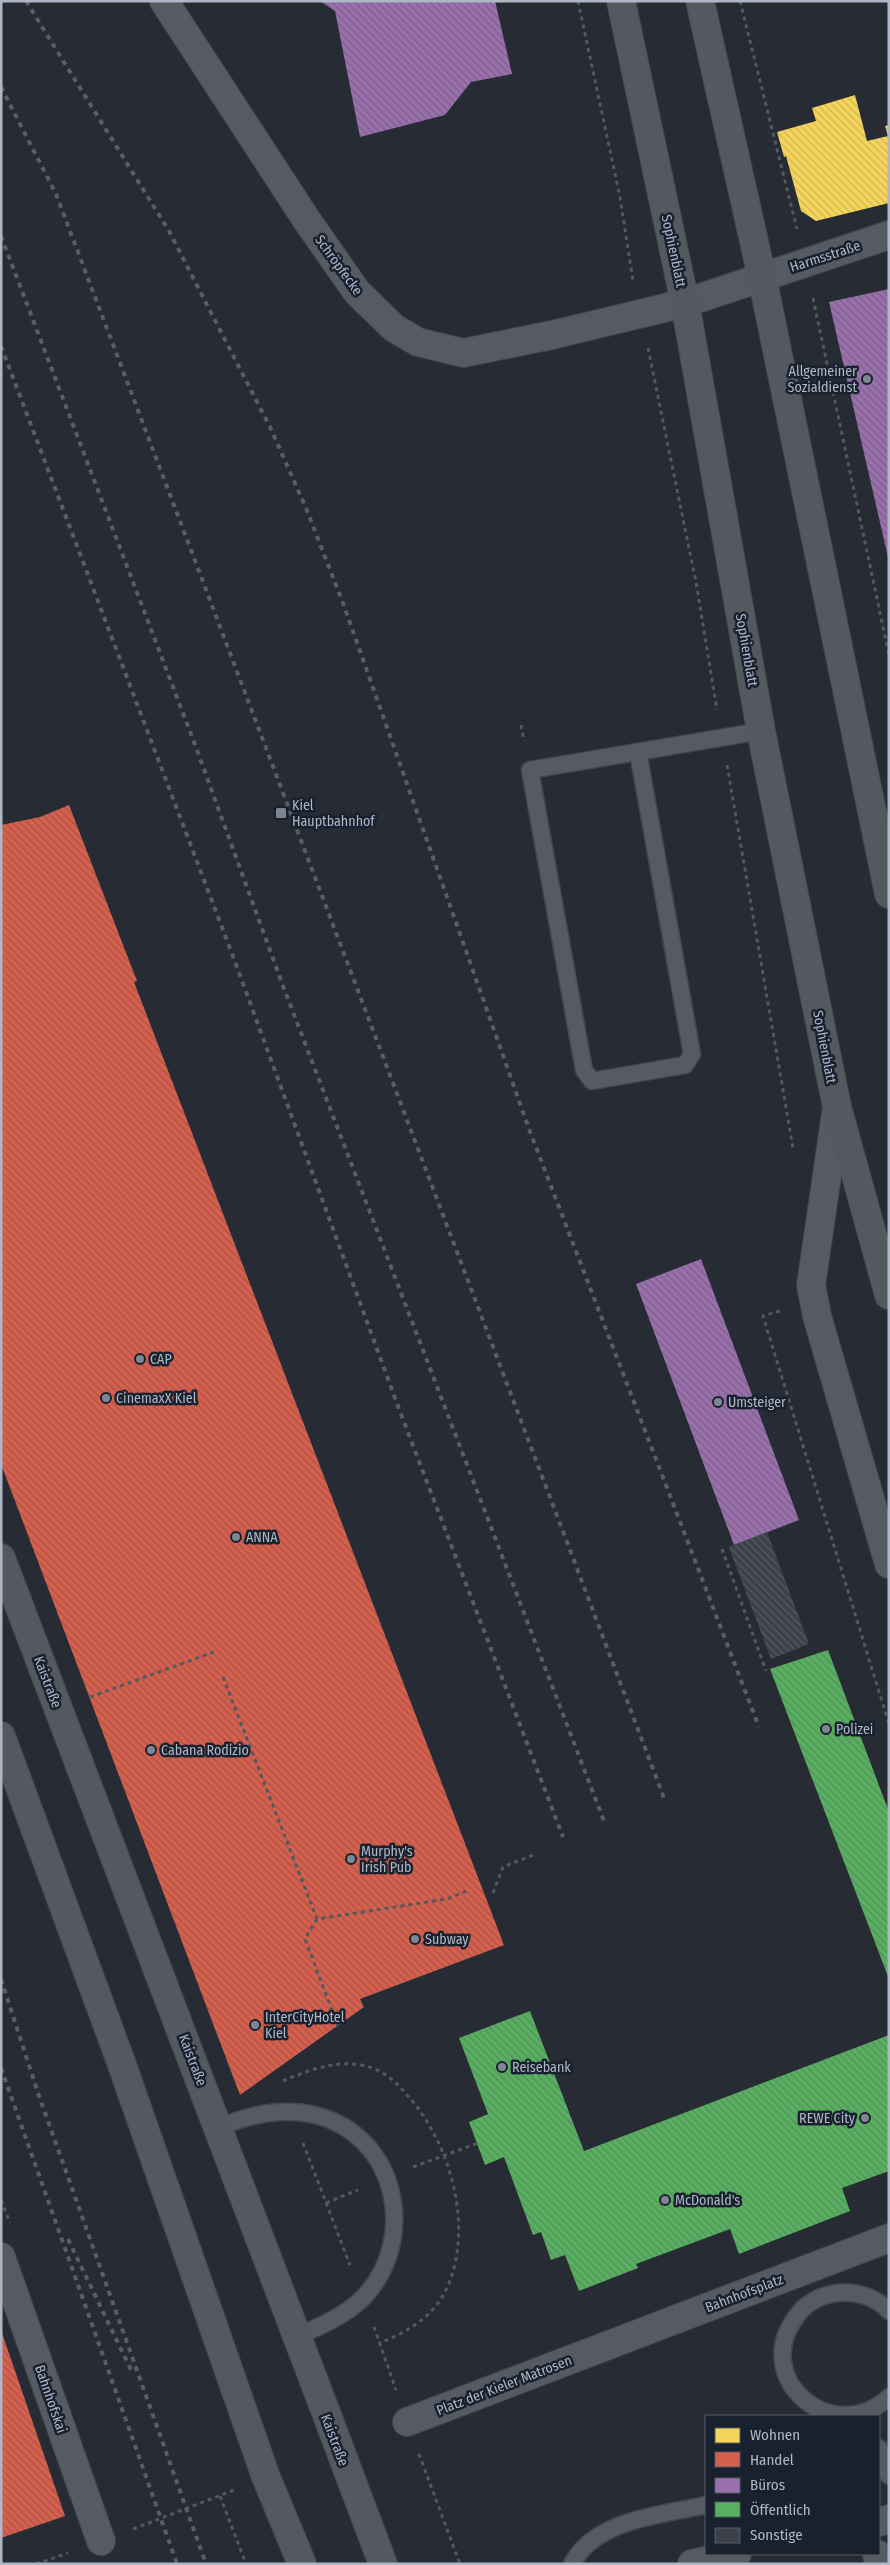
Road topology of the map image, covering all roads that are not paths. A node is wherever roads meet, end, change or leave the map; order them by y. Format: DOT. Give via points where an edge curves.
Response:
graph roads {
  1 [pos="164,1"];
  2 [pos="621,1"];
  3 [pos="700,1"];
  4 [pos="889,235"];
  5 [pos="762,277"];
  6 [pos="685,303"];
  7 [pos="761,731"];
  8 [pos="638,752"];
  9 [pos="889,894"];
  10 [pos="837,1107"];
  11 [pos="889,1295"];
  12 [pos="1,1558"];
  13 [pos="889,1564"];
  14 [pos="1,1736"];
  15 [pos="219,2127"];
  16 [pos="889,2238"];
  17 [pos="1,2257"];
  18 [pos="889,2311"];
  19 [pos="296,2337"];
  20 [pos="600,2348"];
  21 [pos="889,2397"];
  22 [pos="865,2414"];
  23 [pos="407,2422"];
  24 [pos="880,2451"];
  25 [pos="889,2476"];
  26 [pos="705,2505"];
  27 [pos="101,2542"];
  28 [pos="732,2555"];
  29 [pos="302,2564"];
  30 [pos="383,2564"];
  31 [pos="572,2564"];
  32 [pos="692,2564"];
  1 -- 6 [label="street, Schröpfecke" via="357,292 394,328 418,342 463,353"];
  2 -- 6 [label="main road, Sophienblatt"];
  3 -- 5 [label="main road"];
  4 -- 5 [label="street, Harmsstraße"];
  5 -- 6 [label="street, Schröpfecke"];
  5 -- 9 [label="main road"];
  6 -- 7 [label="main road, Sophienblatt"];
  7 -- 8 [label="lane"];
  7 -- 10 [label="main road, Sophienblatt"];
  8 -- 8 [label="lane" via="692,1054 685,1065 592,1081 584,1070 530,770"];
  10 -- 11 [label="main road, Sophienblatt"];
  10 -- 13 [label="street" via="804,1299"];
  12 -- 15 [label="main road, Kaistraße"];
  14 -- 29 [label="main road" via="121,2062 266,2477"];
  15 -- 19 [label="main road, Kaistraße"];
  15 -- 19 [label="lane" via="266,2112 316,2115 349,2130 373,2152 388,2178 394,2206 391,2249 384,2268 363,2298 322,2325"];
  16 -- 20 [label="street, Bahnhofsplatz"];
  17 -- 27 [label="street, Bahnhofskai"];
  18 -- 22 [label="lane" via="862,2295 834,2293 809,2304 791,2323 786,2336 783,2363 787,2376 802,2398 824,2412"];
  19 -- 30 [label="main road, Kaistraße"];
  20 -- 23 [label="street, Platz der Kieler Matrosen"];
  21 -- 22 [label="lane"];
  24 -- 25 [label="lane"];
  26 -- 31 [label="lane" via="612,2529 592,2539"];
  28 -- 32 [label="street"];
}
